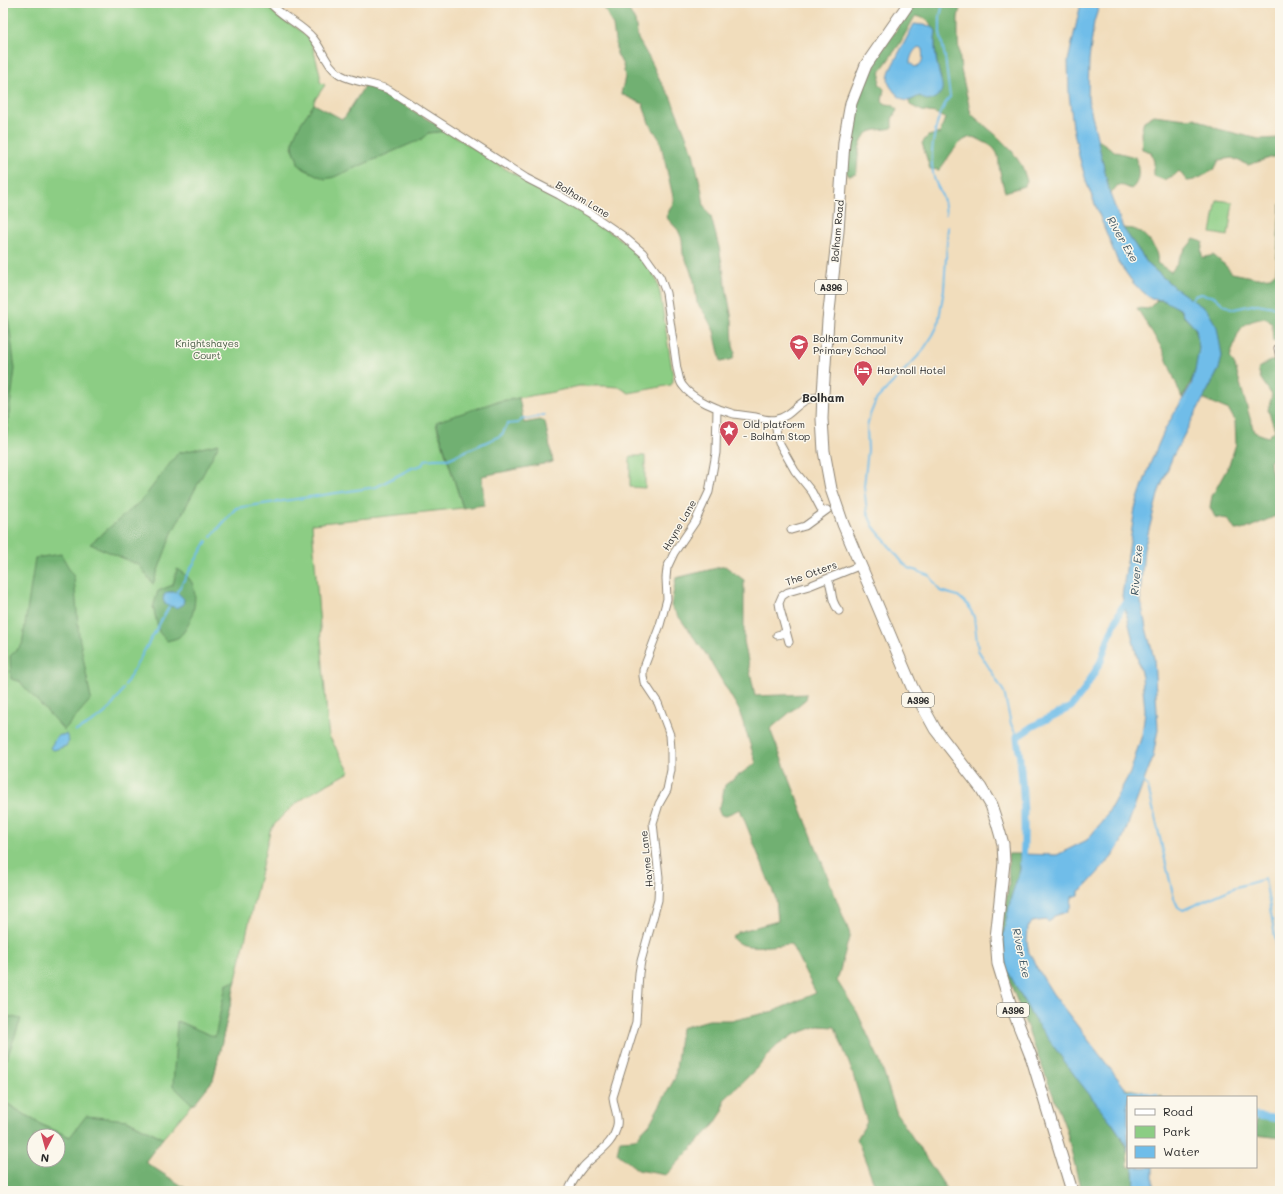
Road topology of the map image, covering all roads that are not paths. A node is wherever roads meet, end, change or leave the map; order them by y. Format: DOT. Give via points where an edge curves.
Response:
graph roads {
  1 [pos="270,3"];
  2 [pos="908,3"];
  3 [pos="1280,343"];
  4 [pos="1280,359"];
  5 [pos="822,397"];
  6 [pos="717,408"];
  7 [pos="775,420"];
  8 [pos="791,530"];
  9 [pos="861,565"];
  10 [pos="828,579"];
  11 [pos="839,611"];
  12 [pos="785,633"];
  13 [pos="777,635"];
  14 [pos="789,642"];
  15 [pos="568,1191"];
  16 [pos="1072,1191"];
  1 -- 6 [label="street, Bolham Lane" via="314,39 328,62 340,75 389,90 526,178 591,214 643,253 660,277 666,293 677,369 682,385 696,397"];
  2 -- 5 [label="main road, Bolham Road / A396" via="866,65 851,103 844,142"];
  3 -- 4 [label="street"];
  5 -- 7 [label="street" via="806,400 788,414"];
  5 -- 9 [label="main road, Bolham Road / A396" via="828,472 838,510"];
  6 -- 7 [label="street, Bolham Lane" via="734,414"];
  6 -- 15 [label="street, Hayne Lane" via="715,460 709,492 695,522 669,564 666,578 667,600 643,670 644,682 658,703 670,735 671,770 667,790 653,823 659,877 658,900 641,961 636,1022 614,1097 613,1104 618,1122 611,1141 584,1167"];
  7 -- 8 [label="street" via="779,443 795,471 825,511 805,526"];
  9 -- 10 [label="street, The Otters"];
  9 -- 16 [label="main road, A396" via="918,700 934,729 981,788 991,805 1002,844 1004,863 996,938 998,964 1032,1059"];
  10 -- 11 [label="street" via="832,600"];
  10 -- 12 [label="street, The Otters" via="782,596 779,604"];
  12 -- 13 [label="street"];
  12 -- 14 [label="street, The Otters"];
}
